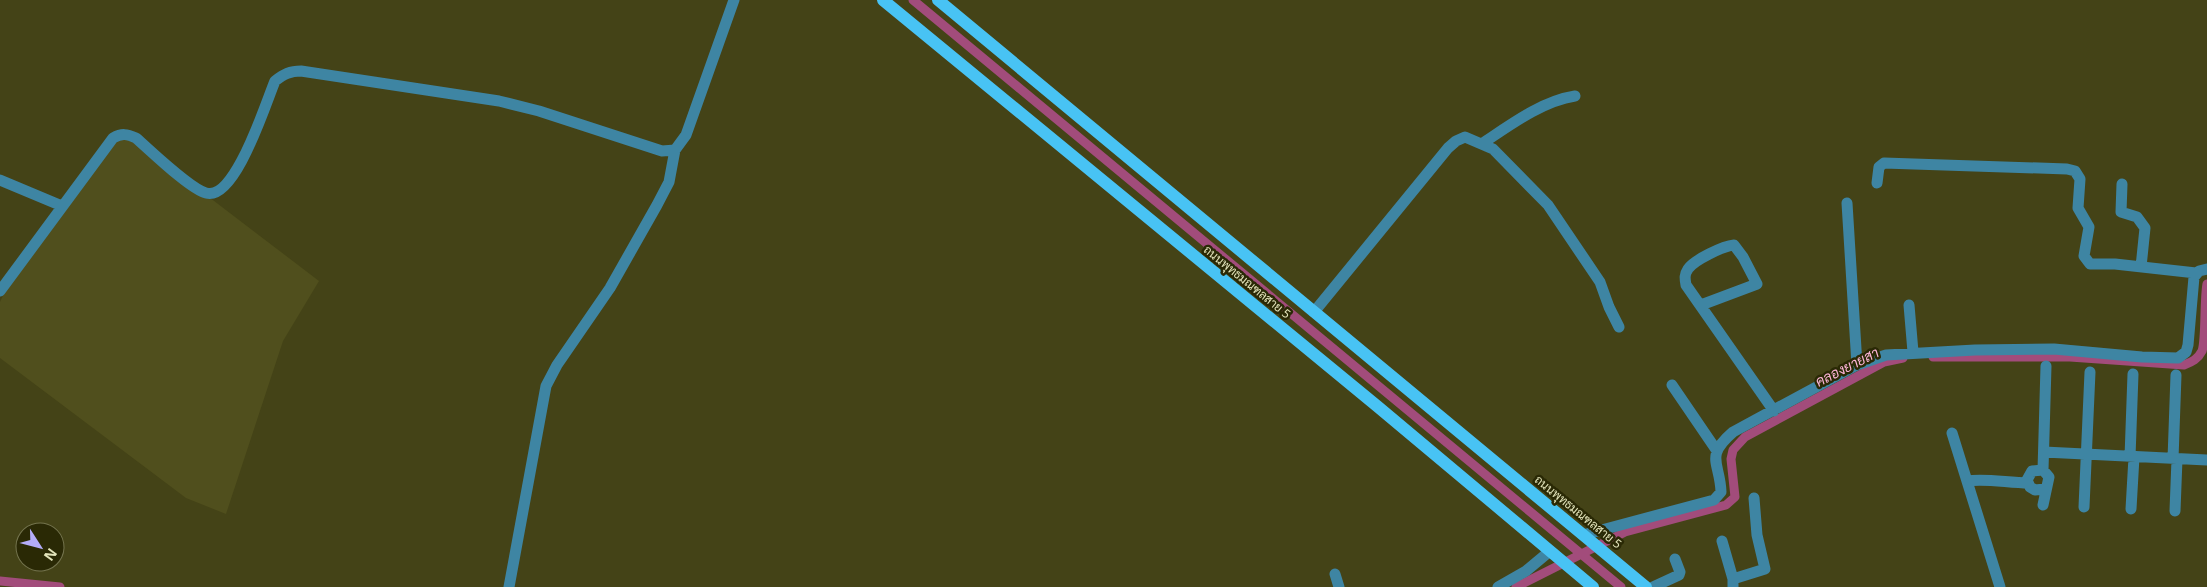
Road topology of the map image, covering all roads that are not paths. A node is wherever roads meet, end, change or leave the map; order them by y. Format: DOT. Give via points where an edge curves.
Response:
graph roads {
  1 [pos="734,0"];
  2 [pos="883,0"];
  3 [pos="938,0"];
  4 [pos="1575,96"];
  5 [pos="1483,143"];
  6 [pos="675,150"];
  7 [pos="0,180"];
  8 [pos="1877,183"];
  9 [pos="2122,184"];
  10 [pos="1847,203"];
  11 [pos="62,206"];
  12 [pos="2141,268"];
  13 [pos="2201,271"];
  14 [pos="0,291"];
  15 [pos="1909,305"];
  16 [pos="1701,306"];
  17 [pos="1314,312"];
  18 [pos="1619,327"];
  19 [pos="1913,352"];
  20 [pos="1857,364"];
  21 [pos="2046,366"];
  22 [pos="2090,372"];
  23 [pos="2133,374"];
  24 [pos="2176,375"];
  25 [pos="1672,385"];
  26 [pos="1774,411"];
  27 [pos="1952,433"];
  28 [pos="1717,451"];
  29 [pos="2044,452"];
  30 [pos="2087,455"];
  31 [pos="2132,457"];
  32 [pos="2175,459"];
  33 [pos="2207,460"];
  34 [pos="2043,470"];
  35 [pos="2028,483"];
  36 [pos="1969,486"];
  37 [pos="2045,488"];
  38 [pos="1754,498"];
  39 [pos="2043,505"];
  40 [pos="2084,506"];
  41 [pos="2131,509"];
  42 [pos="2174,511"];
  43 [pos="1585,536"];
  44 [pos="1722,541"];
  45 [pos="1551,552"];
  46 [pos="1675,559"];
  47 [pos="1335,574"];
  48 [pos="1733,583"];
  49 [pos="509,587"];
  50 [pos="1338,587"];
  51 [pos="1498,587"];
  52 [pos="1592,587"];
  53 [pos="1646,587"];
  54 [pos="1653,587"];
  55 [pos="2000,587"];
  1 -- 6 [label="street" via="686,135"];
  2 -- 45 [label="main road, ถนนพุทธมณฑลสาย 5"];
  3 -- 17 [label="main road, ถนนพุทธมณฑลสาย 5"];
  4 -- 5 [label="street" via="1546,106"];
  5 -- 17 [label="street" via="1465,137 1448,148"];
  5 -- 18 [label="street" via="1548,206 1596,275"];
  6 -- 11 [label="street" via="662,150 499,101 292,71 275,81 248,148 218,193 204,193 136,138 119,134 105,147"];
  6 -- 49 [label="street" via="669,182 657,205 610,288 546,386"];
  7 -- 11 [label="street"];
  8 -- 12 [label="street" via="1879,167 1884,163 2067,168 2075,171 2080,179 2078,208 2089,227 2085,260 2094,265"];
  9 -- 12 [label="street" via="2121,212 2137,217 2145,228"];
  10 -- 20 [label="street"];
  11 -- 14 [label="street"];
  12 -- 13 [label="street"];
  13 -- 19 [label="street" via="2192,293 2188,345 2186,352 2178,358 2054,349"];
  15 -- 19 [label="street"];
  16 -- 16 [label="street" via="1756,284 1734,245 1697,260 1687,270 1686,285"];
  16 -- 26 [label="street"];
  17 -- 43 [label="main road, ถนนพุทธมณฑลสาย 5"];
  19 -- 20 [label="street" via="1886,355"];
  20 -- 26 [label="street"];
  21 -- 29 [label="street"];
  22 -- 30 [label="street"];
  23 -- 31 [label="street"];
  24 -- 32 [label="street"];
  25 -- 28 [label="street"];
  26 -- 28 [label="street" via="1733,432"];
  27 -- 36 [label="street"];
  28 -- 43 [label="street" via="1721,492 1714,500"];
  29 -- 30 [label="street"];
  29 -- 34 [label="street"];
  30 -- 31 [label="street"];
  30 -- 40 [label="street"];
  31 -- 32 [label="street"];
  31 -- 41 [label="street"];
  32 -- 33 [label="street"];
  32 -- 42 [label="street"];
  34 -- 35 [label="street" via="2032,471"];
  34 -- 37 [label="street" via="2049,477"];
  35 -- 36 [label="street" via="1982,479"];
  35 -- 37 [label="street" via="2035,490"];
  36 -- 55 [label="street"];
  37 -- 39 [label="street"];
  38 -- 48 [label="street" via="1757,535 1765,569"];
  43 -- 53 [label="main road, ถนนพุทธมณฑลสาย 5"];
  44 -- 48 [label="street"];
  45 -- 51 [label="street"];
  45 -- 52 [label="main road, ถนนพุทธมณฑลสาย 5"];
  46 -- 54 [label="street" via="1680,572 1678,575"];
  47 -- 50 [label="street"];
}
